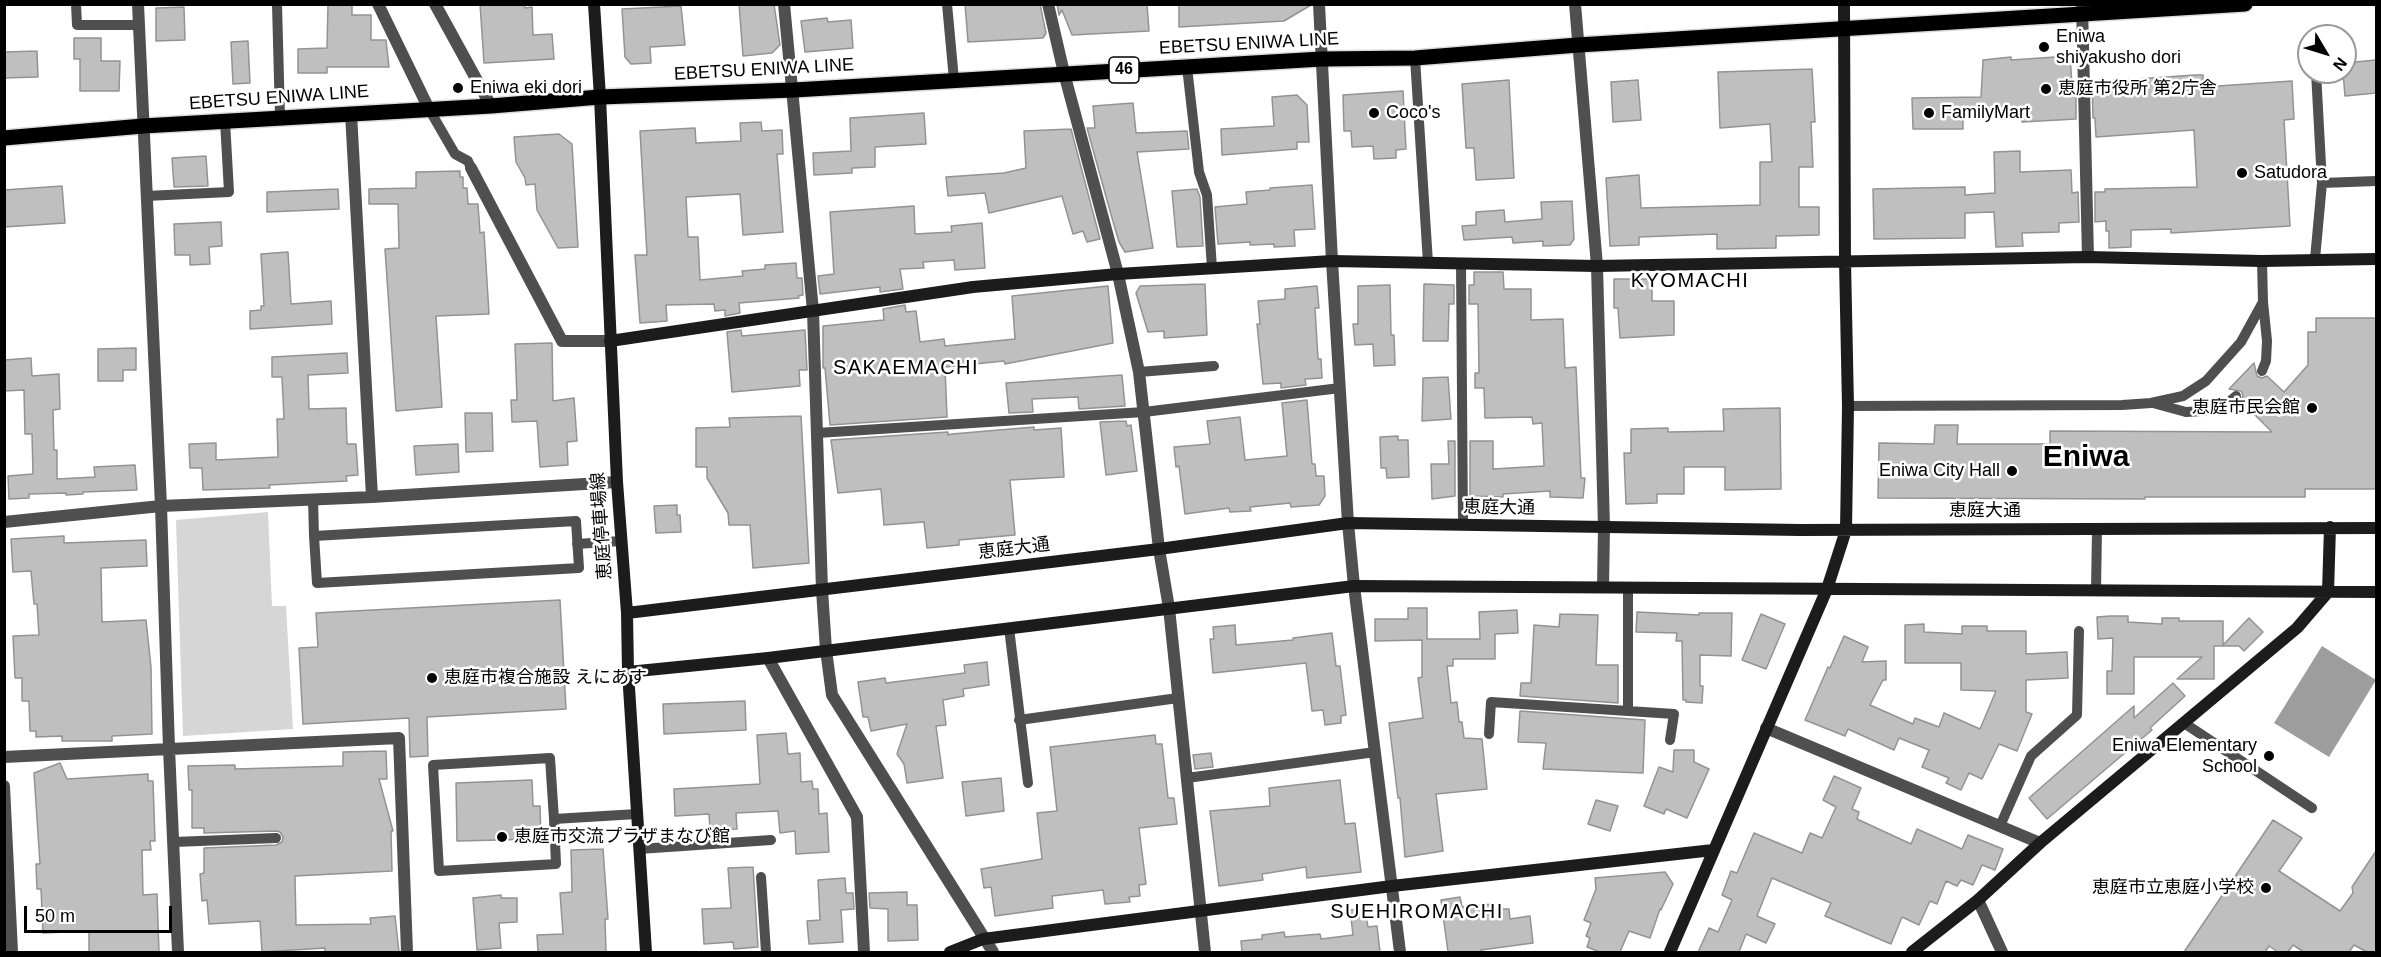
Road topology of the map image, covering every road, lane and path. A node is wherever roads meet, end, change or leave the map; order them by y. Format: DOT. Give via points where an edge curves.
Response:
graph roads {
  1 [pos="76,4"];
  2 [pos="138,4"];
  3 [pos="277,4"];
  4 [pos="378,4"];
  5 [pos="435,4"];
  6 [pos="594,4"];
  7 [pos="784,4"];
  8 [pos="947,4"];
  9 [pos="1048,4"];
  10 [pos="1319,4"];
  11 [pos="1575,4"];
  12 [pos="1844,4"];
  13 [pos="2244,4"];
  14 [pos="2081,9"];
  15 [pos="139,25"];
  16 [pos="1845,28"];
  17 [pos="1578,45"];
  18 [pos="1415,58"];
  19 [pos="1322,59"];
  20 [pos="1186,67"];
  21 [pos="1064,73"];
  22 [pos="954,80"];
  23 [pos="2317,84"];
  24 [pos="794,90"];
  25 [pos="600,97"];
  26 [pos="491,106"];
  27 [pos="429,109"];
  28 [pos="351,113"];
  29 [pos="280,117"];
  30 [pos="225,121"];
  31 [pos="143,126"];
  32 [pos="4,138"];
  33 [pos="471,168"];
  34 [pos="2376,182"];
  35 [pos="2322,183"];
  36 [pos="146,196"];
  37 [pos="2088,257"];
  38 [pos="2315,259"];
  39 [pos="2376,259"];
  40 [pos="1332,261"];
  41 [pos="1845,261"];
  42 [pos="2262,261"];
  43 [pos="1428,263"];
  44 [pos="1461,263"];
  45 [pos="1597,266"];
  46 [pos="1212,268"];
  47 [pos="1118,274"];
  48 [pos="2263,302"];
  49 [pos="813,311"];
  50 [pos="610,341"];
  51 [pos="1214,366"];
  52 [pos="2262,371"];
  53 [pos="1139,372"];
  54 [pos="1340,388"];
  55 [pos="2236,396"];
  56 [pos="2151,403"];
  57 [pos="1848,406"];
  58 [pos="1144,412"];
  59 [pos="817,433"];
  60 [pos="617,482"];
  61 [pos="372,497"];
  62 [pos="312,500"];
  63 [pos="161,506"];
  64 [pos="4,522"];
  65 [pos="1348,523"];
  66 [pos="1463,525"];
  67 [pos="1604,527"];
  68 [pos="2330,527"];
  69 [pos="2376,528"];
  70 [pos="2097,529"];
  71 [pos="1846,530"];
  72 [pos="314,536"];
  73 [pos="621,541"];
  74 [pos="577,544"];
  75 [pos="1159,549"];
  76 [pos="1354,586"];
  77 [pos="1603,587"];
  78 [pos="1628,587"];
  79 [pos="1827,589"];
  80 [pos="822,590"];
  81 [pos="2096,591"];
  82 [pos="2328,592"];
  83 [pos="2376,592"];
  84 [pos="1169,608"];
  85 [pos="627,613"];
  86 [pos="1009,628"];
  87 [pos="2079,631"];
  88 [pos="826,650"];
  89 [pos="768,658"];
  90 [pos="628,672"];
  91 [pos="1178,698"];
  92 [pos="1628,711"];
  93 [pos="1020,720"];
  94 [pos="2184,723"];
  95 [pos="1766,728"];
  96 [pos="1489,734"];
  97 [pos="1670,740"];
  98 [pos="169,748"];
  99 [pos="1375,752"];
  100 [pos="4,757"];
  101 [pos="1187,778"];
  102 [pos="1028,783"];
  103 [pos="4,786"];
  104 [pos="2312,808"];
  105 [pos="637,814"];
  106 [pos="554,819"];
  107 [pos="2000,826"];
  108 [pos="276,838"];
  109 [pos="771,840"];
  110 [pos="174,842"];
  111 [pos="2040,843"];
  112 [pos="639,849"];
  113 [pos="1713,850"];
  114 [pos="761,877"];
  115 [pos="1392,886"];
  116 [pos="1978,900"];
  117 [pos="1199,910"];
  118 [pos="983,939"];
  119 [pos="12,952"];
  120 [pos="178,952"];
  121 [pos="407,952"];
  122 [pos="646,952"];
  123 [pos="766,952"];
  124 [pos="864,952"];
  125 [pos="950,952"];
  126 [pos="993,952"];
  127 [pos="1205,952"];
  128 [pos="1400,952"];
  129 [pos="1670,952"];
  130 [pos="1912,952"];
  131 [pos="2002,952"];
  1 -- 15 [label="lane" via="77,25"];
  2 -- 15 [label="street"];
  3 -- 29 [label="lane"];
  4 -- 27 [label="street"];
  5 -- 26 [label="street"];
  6 -- 25 [label="street, 恵庭停車場線"];
  7 -- 24 [label="street"];
  8 -- 22 [label="lane"];
  9 -- 21 [label="street"];
  10 -- 19 [label="street"];
  11 -- 17 [label="street"];
  12 -- 16 [label="street"];
  13 -- 14 [label="main road, EBETSU ENIWA LINE / 46"];
  14 -- 16 [label="main road, EBETSU ENIWA LINE / 46"];
  14 -- 37 [label="street"];
  15 -- 31 [label="street"];
  16 -- 17 [label="main road, EBETSU ENIWA LINE / 46"];
  16 -- 41 [label="street"];
  17 -- 18 [label="main road, EBETSU ENIWA LINE / 46"];
  17 -- 45 [label="street"];
  18 -- 19 [label="main road, EBETSU ENIWA LINE / 46"];
  18 -- 43 [label="lane"];
  19 -- 20 [label="main road, EBETSU ENIWA LINE / 46"];
  19 -- 40 [label="street"];
  20 -- 21 [label="main road, EBETSU ENIWA LINE / 46"];
  20 -- 46 [label="lane" via="1199,172 1207,195"];
  21 -- 22 [label="main road, EBETSU ENIWA LINE / 46"];
  21 -- 47 [label="street"];
  22 -- 24 [label="main road, EBETSU ENIWA LINE / 46"];
  23 -- 35 [label="lane"];
  24 -- 25 [label="main road, EBETSU ENIWA LINE / 46"];
  24 -- 49 [label="street"];
  25 -- 26 [label="main road, EBETSU ENIWA LINE / 46"];
  25 -- 50 [label="street, 恵庭停車場線"];
  26 -- 27 [label="main road, EBETSU ENIWA LINE / 46"];
  27 -- 28 [label="main road, EBETSU ENIWA LINE / 46"];
  27 -- 33 [label="lane" via="455,154 468,161"];
  28 -- 29 [label="main road, EBETSU ENIWA LINE / 46"];
  28 -- 61 [label="street"];
  29 -- 30 [label="main road, EBETSU ENIWA LINE / 46"];
  30 -- 31 [label="main road, EBETSU ENIWA LINE / 46"];
  30 -- 36 [label="lane" via="229,192"];
  31 -- 32 [label="main road, EBETSU ENIWA LINE / 46"];
  31 -- 36 [label="street"];
  33 -- 50 [label="street" via="562,341"];
  34 -- 35 [label="lane"];
  35 -- 38 [label="lane"];
  36 -- 63 [label="street"];
  37 -- 41 [label="street"];
  37 -- 42 [label="street"];
  38 -- 39 [label="street"];
  38 -- 42 [label="street"];
  40 -- 43 [label="street"];
  40 -- 46 [label="street"];
  40 -- 54 [label="street"];
  41 -- 45 [label="street"];
  41 -- 57 [label="street"];
  42 -- 48 [label="lane"];
  43 -- 44 [label="street"];
  44 -- 45 [label="street"];
  44 -- 66 [label="lane"];
  45 -- 67 [label="street"];
  46 -- 47 [label="street"];
  47 -- 49 [label="street" via="973,287"];
  47 -- 53 [label="street"];
  48 -- 52 [label="lane" via="2267,341"];
  48 -- 56 [label="lane" via="2241,342 2206,381 2183,396"];
  49 -- 50 [label="street"];
  49 -- 59 [label="street"];
  50 -- 60 [label="street, 恵庭停車場線"];
  51 -- 53 [label="lane"];
  53 -- 58 [label="street"];
  54 -- 58 [label="lane"];
  54 -- 65 [label="street"];
  55 -- 56 [label="lane" via="2219,410 2186,411"];
  56 -- 57 [label="lane"];
  57 -- 71 [label="street"];
  58 -- 59 [label="lane"];
  58 -- 75 [label="street"];
  59 -- 80 [label="street"];
  60 -- 61 [label="street"];
  60 -- 73 [label="street, 恵庭停車場線"];
  61 -- 62 [label="street"];
  62 -- 63 [label="street"];
  62 -- 72 [label="lane"];
  63 -- 64 [label="street"];
  63 -- 98 [label="street"];
  65 -- 66 [label="street, 恵庭大通"];
  65 -- 75 [label="street, 恵庭大通"];
  65 -- 76 [label="street"];
  66 -- 67 [label="street, 恵庭大通"];
  67 -- 71 [label="street, 恵庭大通"];
  67 -- 77 [label="street"];
  68 -- 69 [label="street, 恵庭大通"];
  68 -- 70 [label="street, 恵庭大通"];
  68 -- 82 [label="street"];
  70 -- 71 [label="street, 恵庭大通"];
  70 -- 81 [label="lane"];
  71 -- 79 [label="street"];
  72 -- 74 [label="lane" via="576,521"];
  72 -- 74 [label="lane" via="317,583 579,568"];
  73 -- 74 [label="lane"];
  73 -- 85 [label="street, 恵庭停車場線"];
  75 -- 80 [label="street, 恵庭大通"];
  75 -- 84 [label="street"];
  76 -- 77 [label="street"];
  76 -- 84 [label="street"];
  76 -- 99 [label="street"];
  77 -- 78 [label="street"];
  78 -- 79 [label="street"];
  78 -- 92 [label="lane"];
  79 -- 81 [label="street"];
  79 -- 95 [label="street"];
  80 -- 85 [label="street, 恵庭大通"];
  80 -- 88 [label="street"];
  81 -- 82 [label="street"];
  82 -- 83 [label="street"];
  82 -- 94 [label="street" via="2297,628"];
  84 -- 86 [label="street"];
  84 -- 91 [label="street"];
  85 -- 90 [label="street, 恵庭停車場線"];
  86 -- 88 [label="street"];
  86 -- 93 [label="lane"];
  87 -- 107 [label="lane" via="2077,715 2031,756"];
  88 -- 89 [label="street"];
  88 -- 118 [label="street" via="832,695"];
  89 -- 90 [label="street"];
  89 -- 124 [label="street" via="857,817"];
  90 -- 105 [label="street, 恵庭停車場線"];
  91 -- 93 [label="lane"];
  91 -- 101 [label="street"];
  92 -- 96 [label="lane" via="1491,702"];
  92 -- 97 [label="lane" via="1674,714"];
  93 -- 102 [label="lane"];
  94 -- 104 [label="lane"];
  94 -- 111 [label="street"];
  95 -- 107 [label="street"];
  95 -- 113 [label="street"];
  98 -- 100 [label="street"];
  98 -- 110 [label="street"];
  98 -- 121 [label="street" via="399,738"];
  99 -- 101 [label="lane"];
  99 -- 115 [label="street"];
  101 -- 117 [label="street"];
  103 -- 119 [label="street"];
  105 -- 106 [label="lane"];
  105 -- 112 [label="street, 恵庭停車場線"];
  106 -- 106 [label="lane" via="556,864 439,871 434,765 550,758"];
  107 -- 111 [label="street"];
  108 -- 110 [label="lane"];
  109 -- 112 [label="lane"];
  110 -- 120 [label="street"];
  111 -- 116 [label="street"];
  112 -- 122 [label="street, 恵庭停車場線"];
  113 -- 115 [label="street"];
  113 -- 129 [label="street"];
  114 -- 123 [label="lane"];
  115 -- 117 [label="street"];
  115 -- 128 [label="street"];
  116 -- 130 [label="street"];
  116 -- 131 [label="street"];
  117 -- 118 [label="street"];
  117 -- 127 [label="street"];
  118 -- 125 [label="street"];
  118 -- 126 [label="street"];
}
